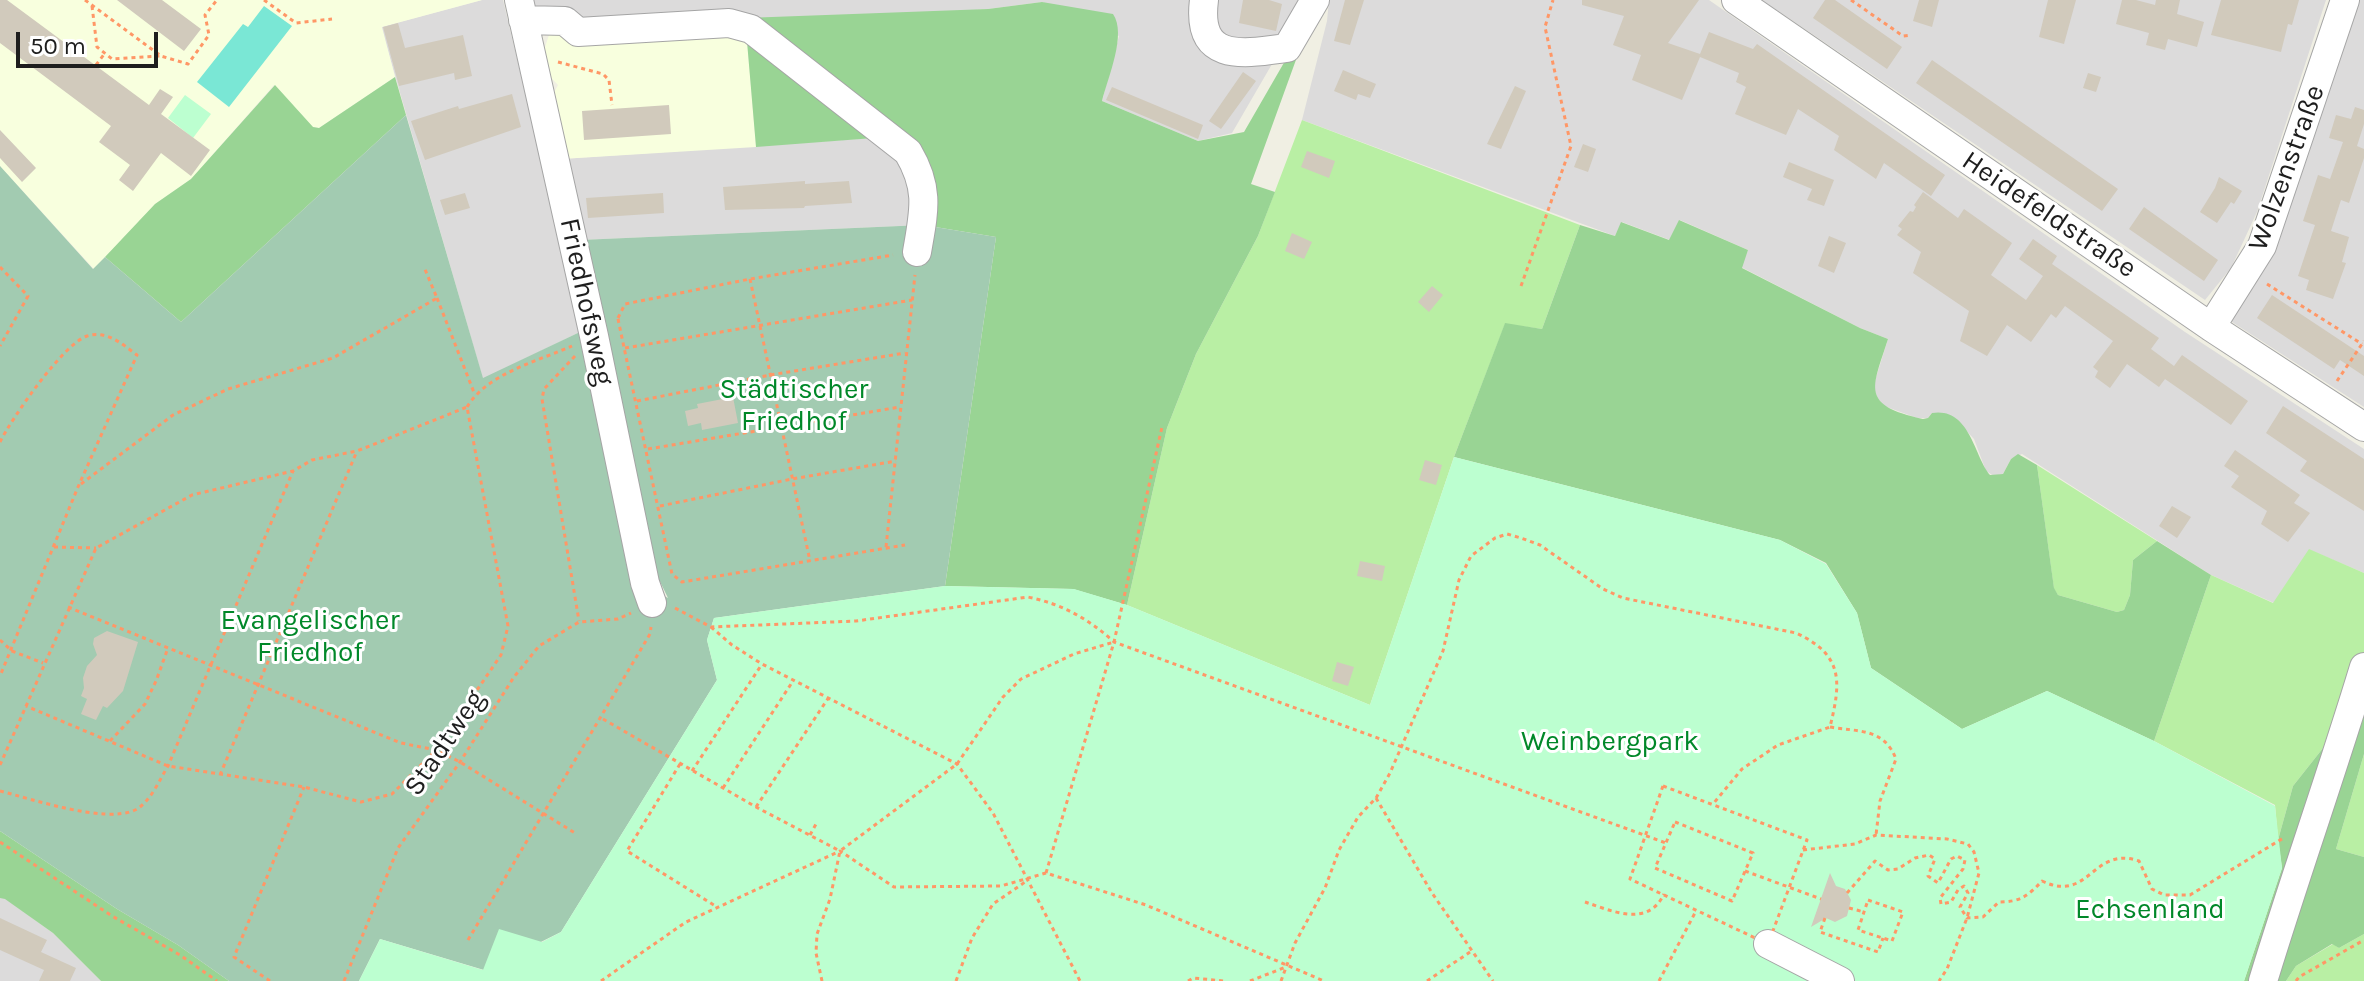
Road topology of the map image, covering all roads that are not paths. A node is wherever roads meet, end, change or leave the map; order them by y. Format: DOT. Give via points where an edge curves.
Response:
graph roads {
  1 [pos="1204,0"];
  2 [pos="1736,0"];
  3 [pos="2345,0"];
  4 [pos="1315,1"];
  5 [pos="524,22"];
  6 [pos="917,252"];
  7 [pos="2211,327"];
  8 [pos="2364,427"];
  9 [pos="652,603"];
  10 [pos="2364,667"];
  11 [pos="1768,944"];
  12 [pos="1840,981"];
  13 [pos="2263,981"];
  1 -- 4 [label="street" via="1206,34 1237,54 1287,48"];
  2 -- 7 [label="street, Heidefeldstraße"];
  3 -- 7 [label="street, Wolzenstraße" via="2262,246"];
  5 -- 6 [label="street" via="565,21 578,32 729,23 751,29 908,152 921,174 924,209"];
  5 -- 9 [label="street, Friedhofsweg"];
  7 -- 8 [label="street, Heidefeldstraße"];
  10 -- 13 [label="street"];
  11 -- 12 [label="street"];
}
